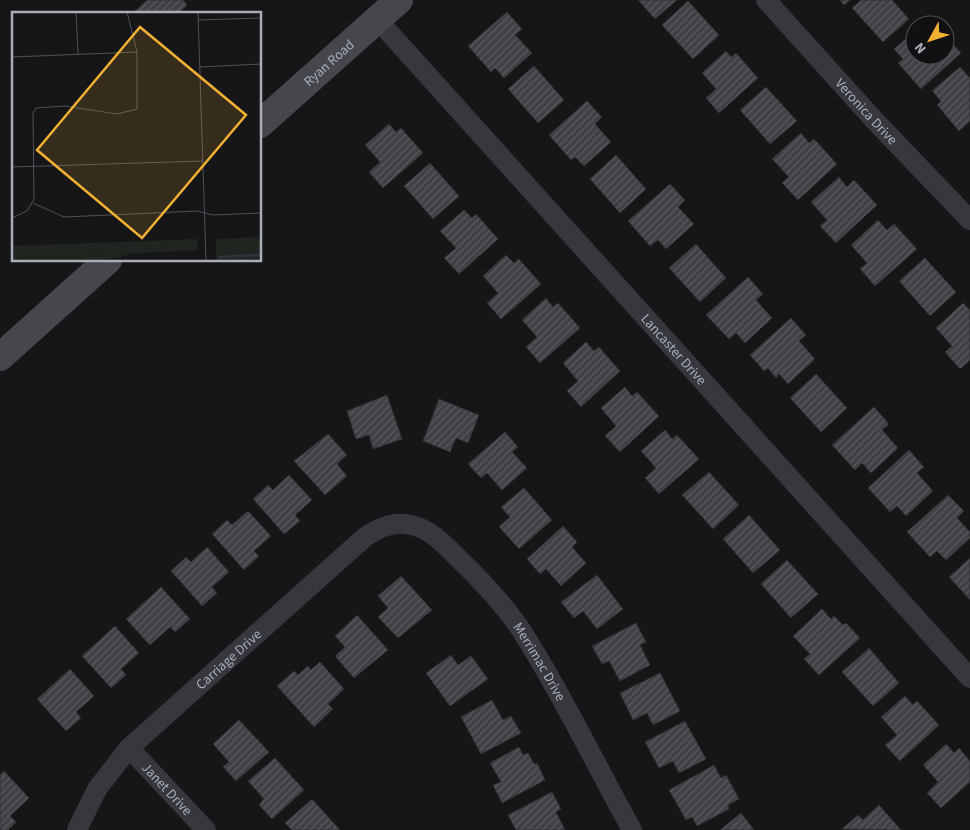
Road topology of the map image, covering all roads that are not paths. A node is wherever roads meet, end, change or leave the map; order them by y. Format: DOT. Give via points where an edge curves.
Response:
graph roads {
  1 [pos="399,0"];
  2 [pos="766,0"];
  3 [pos="377,19"];
  4 [pos="261,123"];
  5 [pos="970,220"];
  6 [pos="107,261"];
  7 [pos="0,356"];
  8 [pos="410,524"];
  9 [pos="970,678"];
  10 [pos="129,748"];
  11 [pos="77,830"];
  12 [pos="206,830"];
  13 [pos="632,830"];
  1 -- 3 [label="main road, Ryan Road"];
  2 -- 5 [label="street, Veronica Drive"];
  3 -- 4 [label="main road, Ryan Road"];
  3 -- 9 [label="street, Lancaster Drive"];
  6 -- 7 [label="main road"];
  8 -- 10 [label="street, Carriage Drive" via="392,525 365,537"];
  8 -- 13 [label="street, Merrimac Drive" via="444,544 469,568 528,639"];
  10 -- 11 [label="street, Carriage Drive" via="97,789"];
  10 -- 12 [label="street, Janet Drive"];
}
